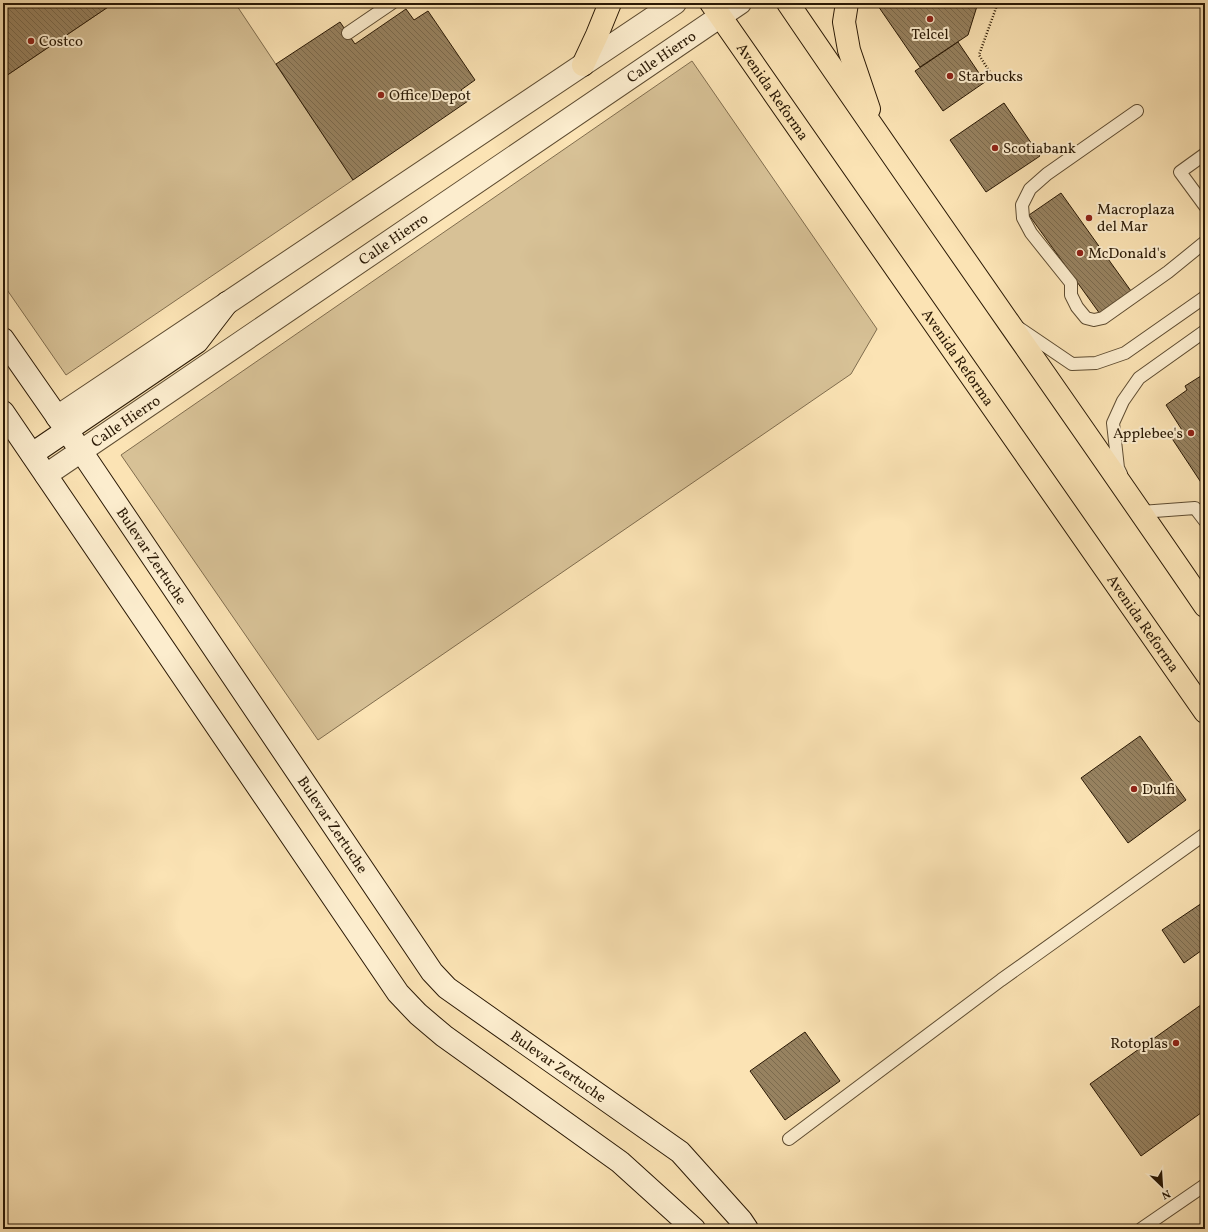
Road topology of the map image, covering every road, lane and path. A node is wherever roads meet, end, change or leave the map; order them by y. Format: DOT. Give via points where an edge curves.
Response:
graph roads {
  1 [pos="392,3"];
  2 [pos="610,3"];
  3 [pos="675,3"];
  4 [pos="740,3"];
  5 [pos="788,3"];
  6 [pos="847,3"];
  7 [pos="992,3"];
  8 [pos="715,10"];
  9 [pos="348,34"];
  10 [pos="583,64"];
  11 [pos="993,77"];
  12 [pos="1137,111"];
  13 [pos="876,133"];
  14 [pos="1205,154"];
  15 [pos="1205,206"];
  16 [pos="1205,242"];
  17 [pos="1205,297"];
  18 [pos="1008,320"];
  19 [pos="1205,331"];
  20 [pos="3,339"];
  21 [pos="3,412"];
  22 [pos="61,424"];
  23 [pos="80,451"];
  24 [pos="32,454"];
  25 [pos="46,475"];
  26 [pos="1141,512"];
  27 [pos="1205,522"];
  28 [pos="1205,606"];
  29 [pos="1205,712"];
  30 [pos="1205,834"];
  31 [pos="789,1139"];
  32 [pos="1205,1185"];
  33 [pos="694,1229"];
  34 [pos="747,1229"];
  35 [pos="1141,1229"];
  1 -- 9 [label="lane"];
  2 -- 10 [label="highway"];
  3 -- 10 [label="main road"];
  4 -- 8 [label="main road, Calle Hierro"];
  5 -- 13 [label="highway"];
  6 -- 13 [label="highway" via="844,22 849,50"];
  7 -- 11 [label="path" via="996,8 979,55"];
  8 -- 23 [label="main road, Calle Hierro"];
  8 -- 29 [label="highway, Avenida Reforma"];
  10 -- 22 [label="main road" via="227,303"];
  12 -- 16 [label="lane" via="1047,174 1030,189 1022,205 1023,218 1031,233 1071,283 1070,295 1077,307 1086,318 1094,320 1103,318"];
  13 -- 18 [label="highway"];
  14 -- 15 [label="lane" via="1180,172"];
  17 -- 18 [label="lane" via="1125,353 1096,363 1072,364"];
  18 -- 26 [label="highway"];
  19 -- 26 [label="lane" via="1139,378 1123,401 1113,423 1118,468"];
  20 -- 22 [label="main road, Bulevar Zertuche"];
  21 -- 24 [label="main road"];
  22 -- 23 [label="main road, Bulevar Zertuche"];
  22 -- 24 [label="main road"];
  23 -- 25 [label="main road, Calle Hierro"];
  23 -- 34 [label="main road, Bulevar Zertuche" via="432,972 447,988 680,1152"];
  24 -- 25 [label="main road"];
  25 -- 33 [label="main road" via="398,993 444,1036 620,1162"];
  26 -- 27 [label="lane" via="1196,508"];
  26 -- 28 [label="highway"];
  30 -- 31 [label="lane" via="1001,980"];
  32 -- 35 [label="lane"];
}
